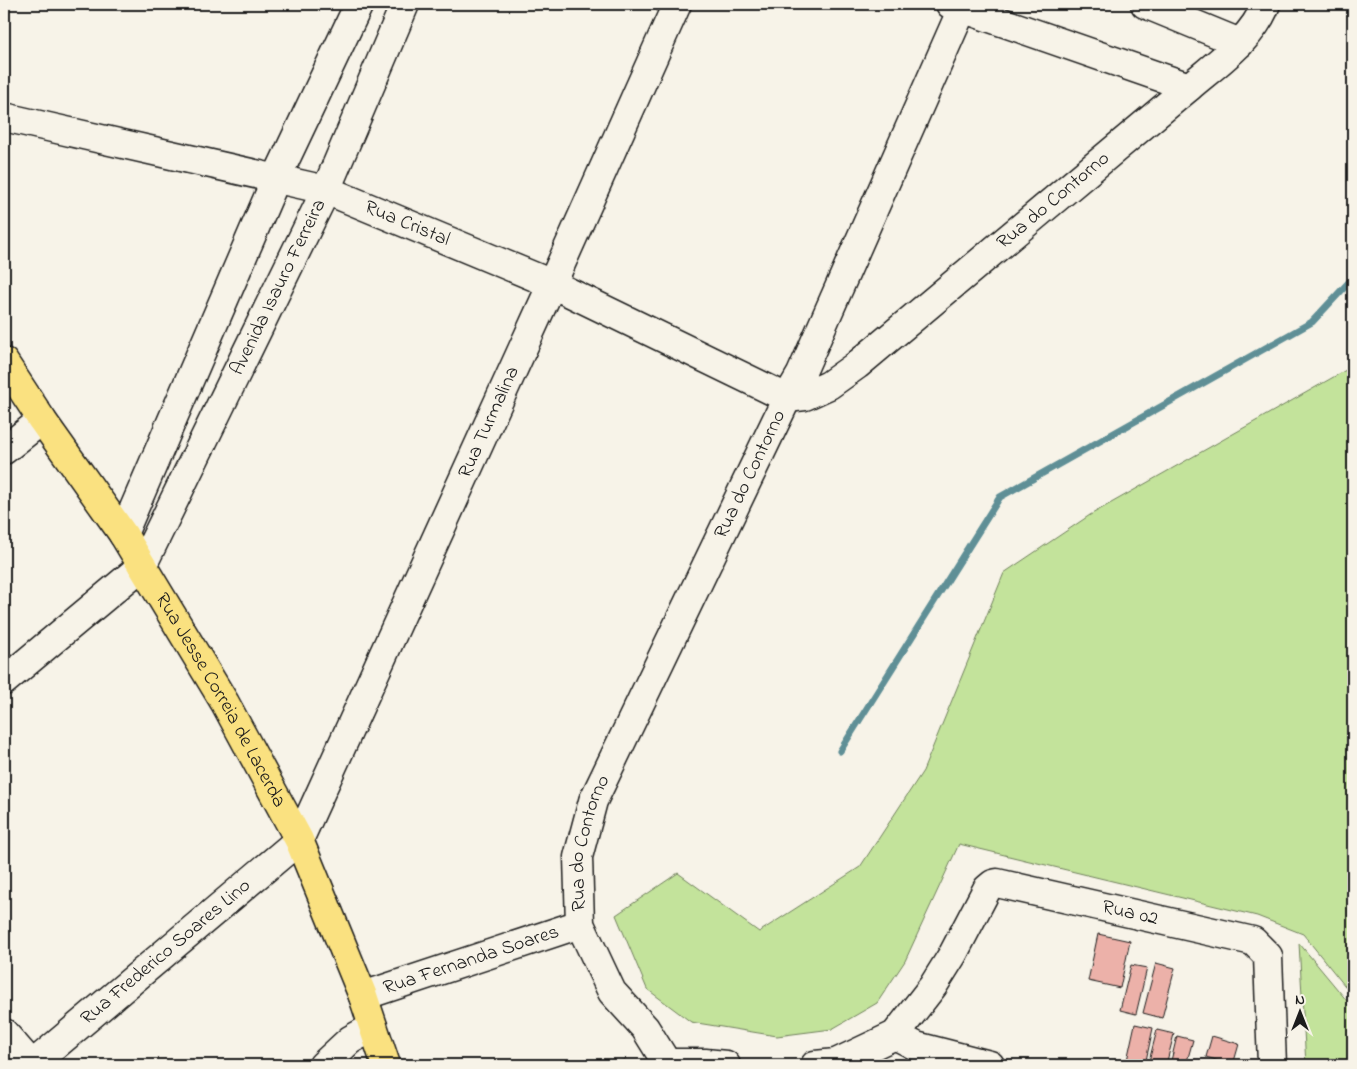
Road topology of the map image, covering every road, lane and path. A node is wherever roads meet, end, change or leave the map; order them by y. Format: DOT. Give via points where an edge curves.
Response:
graph roads {
  1 [pos="360,4"];
  2 [pos="405,4"];
  3 [pos="677,4"];
  4 [pos="1145,4"];
  5 [pos="1266,4"];
  6 [pos="956,6"];
  7 [pos="1240,43"];
  8 [pos="1189,87"];
  9 [pos="4,118"];
  10 [pos="276,179"];
  11 [pos="326,190"];
  12 [pos="552,284"];
  13 [pos="4,362"];
  14 [pos="786,398"];
  15 [pos="42,420"];
  16 [pos="4,450"];
  17 [pos="123,534"];
  18 [pos="142,566"];
  19 [pos="4,681"];
  20 [pos="299,840"];
  21 [pos="580,924"];
  22 [pos="363,996"];
  23 [pos="373,1027"];
  24 [pos="4,1033"];
  25 [pos="895,1035"];
  26 [pos="668,1064"];
  27 [pos="32,1065"];
  28 [pos="323,1065"];
  29 [pos="386,1065"];
  30 [pos="726,1065"];
  31 [pos="815,1065"];
  32 [pos="990,1065"];
  33 [pos="1272,1065"];
  1 -- 10 [label="street, Avenida Isauro Ferreira"];
  2 -- 11 [label="street, Avenida Isauro Ferreira"];
  3 -- 12 [label="street, Rua Turmalina"];
  4 -- 7 [label="street"];
  5 -- 7 [label="street, Rua do Contorno" via="1261,17"];
  6 -- 8 [label="street"];
  6 -- 14 [label="street" via="805,364"];
  7 -- 8 [label="street, Rua do Contorno"];
  8 -- 14 [label="street, Rua do Contorno" via="857,365 829,385 805,396"];
  9 -- 10 [label="street, Rua Cristal"];
  10 -- 11 [label="street, Rua Cristal"];
  10 -- 17 [label="street, Avenida Isauro Ferreira"];
  11 -- 12 [label="street, Rua Cristal"];
  11 -- 18 [label="street, Avenida Isauro Ferreira"];
  12 -- 14 [label="street, Rua Cristal"];
  12 -- 20 [label="street, Rua Turmalina"];
  13 -- 15 [label="main road, Rua Jesse Correia de Lacerda"];
  14 -- 21 [label="street, Rua do Contorno" via="594,801 578,857"];
  15 -- 16 [label="street"];
  15 -- 17 [label="main road, Rua Jesse Correia de Lacerda"];
  17 -- 18 [label="main road, Rua Jesse Correia de Lacerda"];
  18 -- 19 [label="street"];
  18 -- 20 [label="main road, Rua Jesse Correia de Lacerda" via="225,703"];
  20 -- 22 [label="main road, Rua Jesse Correia de Lacerda"];
  20 -- 27 [label="street, Rua Frederico Soares Lino"];
  21 -- 22 [label="street, Rua Fernanda Soares"];
  21 -- 26 [label="street, Rua do Contorno" via="612,992 645,1028"];
  22 -- 23 [label="main road, Rua Jesse Correia de Lacerda"];
  23 -- 28 [label="street" via="350,1040"];
  23 -- 29 [label="main road, Rua Jesse Correia de Lacerda"];
  24 -- 27 [label="street"];
  25 -- 31 [label="street" via="836,1063"];
  25 -- 32 [label="street" via="916,1046"];
  25 -- 33 [label="street, Rua 02" via="934,986 987,889 997,883 1253,942 1268,956"];
  26 -- 30 [label="street, Rua do Contorno"];
}
